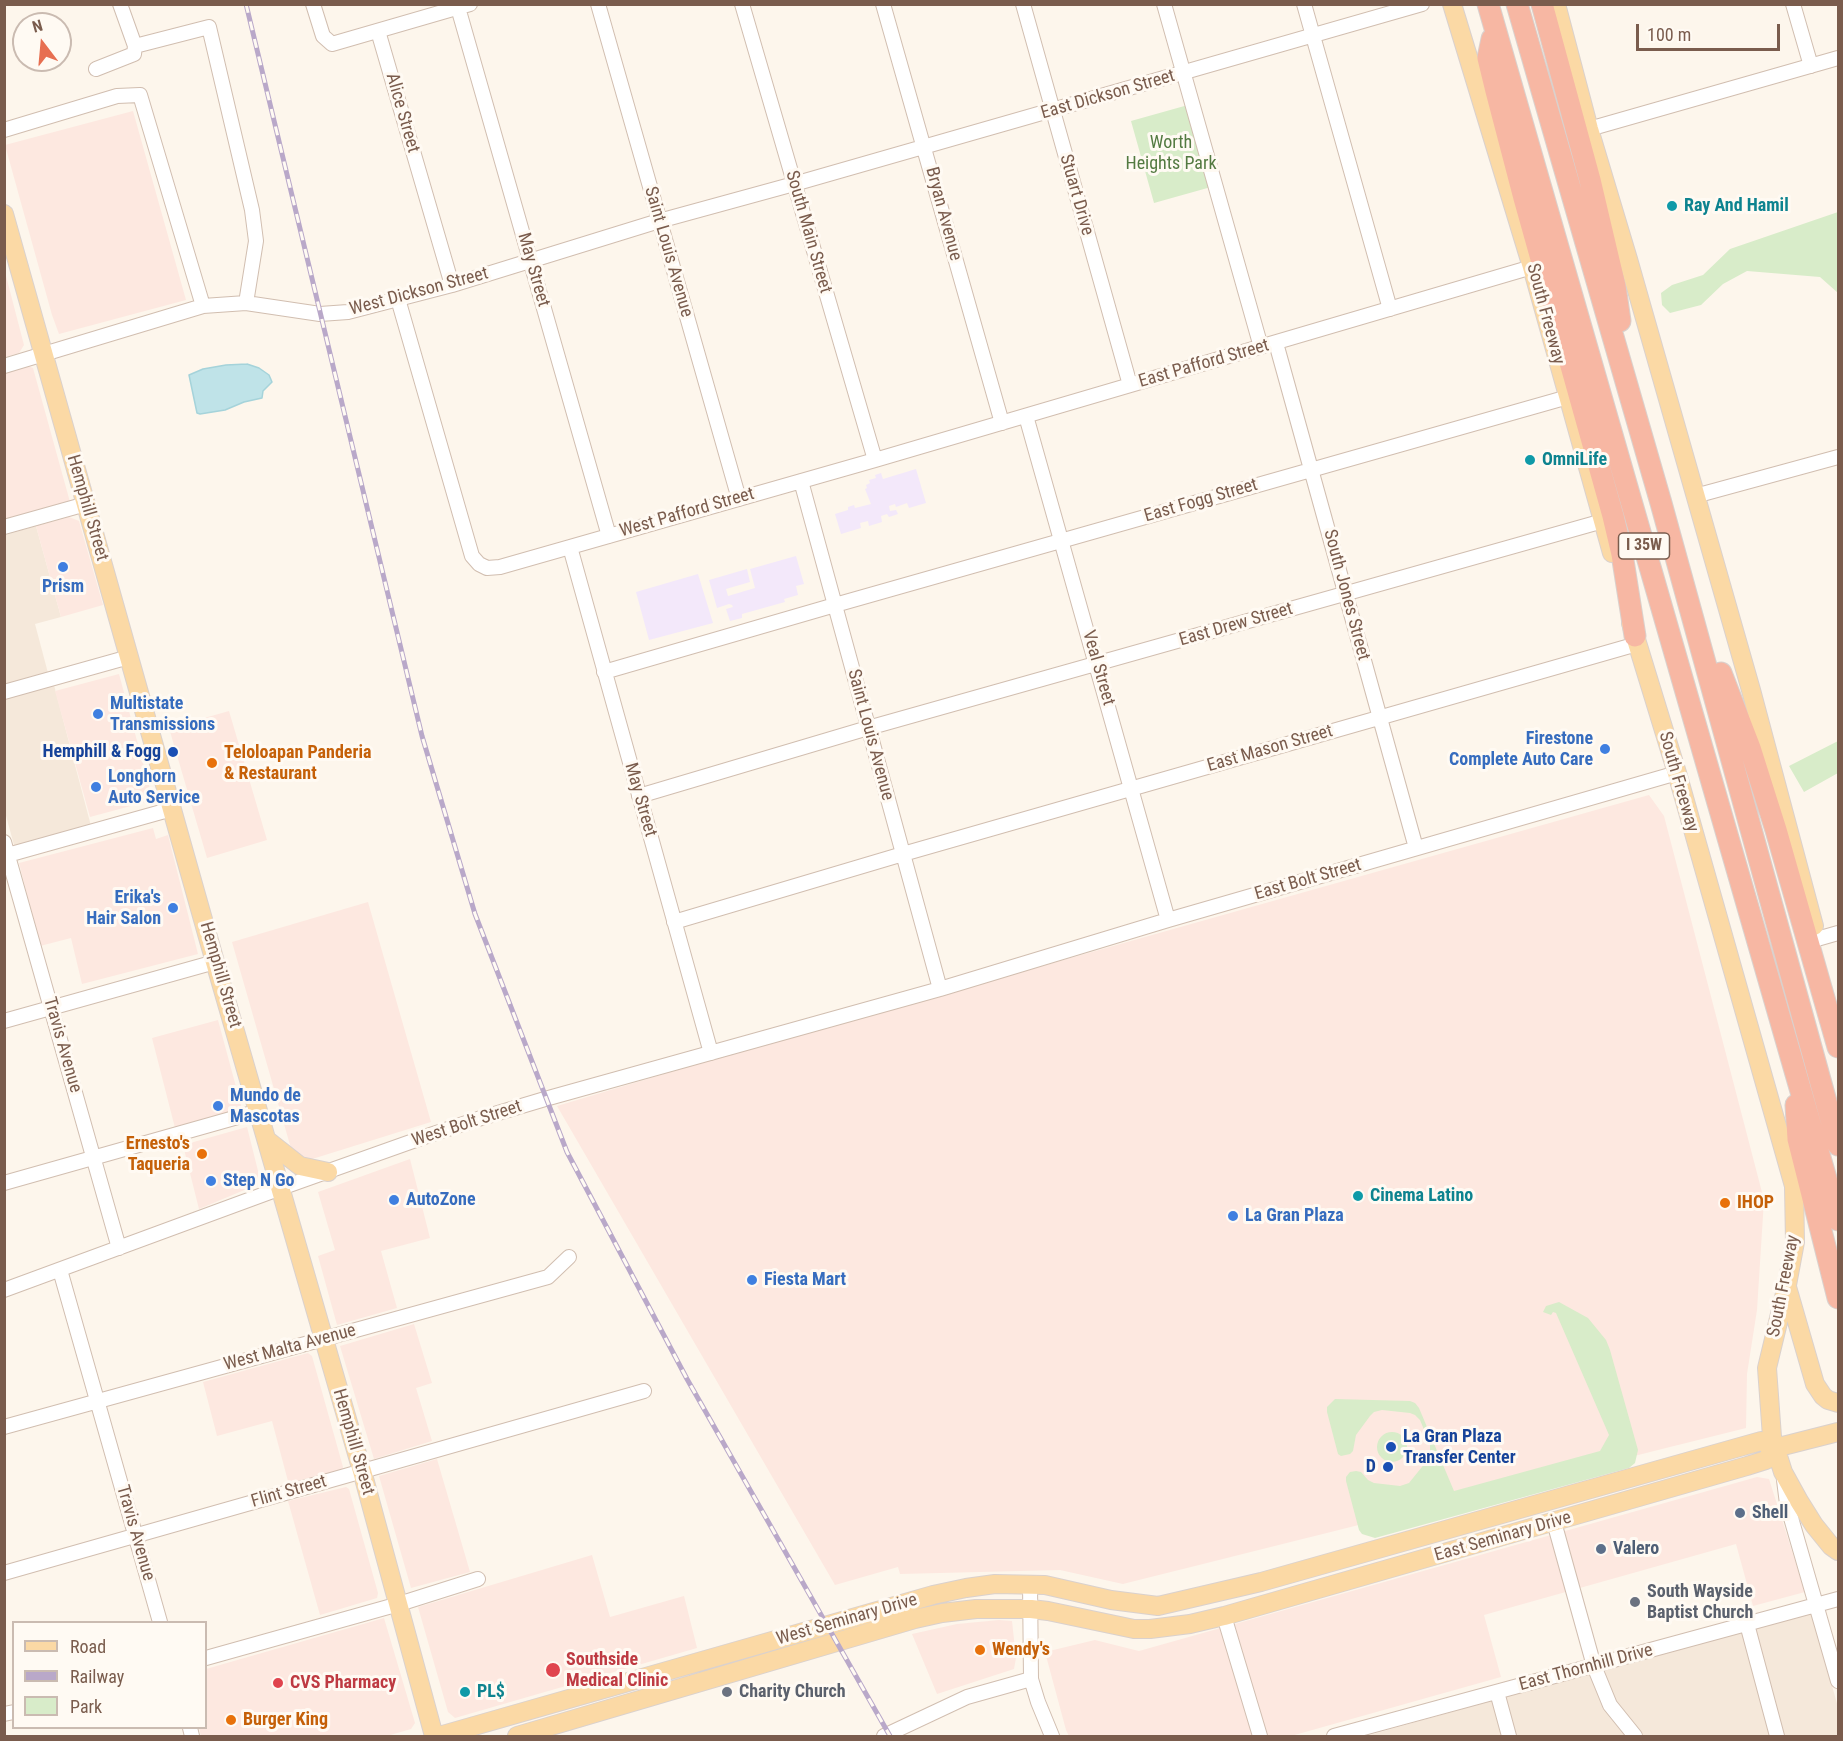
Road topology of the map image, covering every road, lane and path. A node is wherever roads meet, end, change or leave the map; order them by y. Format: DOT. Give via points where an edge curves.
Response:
graph roads {
  1 [pos="120,4"];
  2 [pos="313,4"];
  3 [pos="598,4"];
  4 [pos="742,4"];
  5 [pos="882,4"];
  6 [pos="1023,4"];
  7 [pos="1164,4"];
  8 [pos="1304,4"];
  9 [pos="1422,4"];
  10 [pos="1452,4"];
  11 [pos="1488,4"];
  12 [pos="1517,4"];
  13 [pos="1542,4"];
  14 [pos="1556,4"];
  15 [pos="1793,4"];
  16 [pos="462,6"];
  17 [pos="1494,27"];
  18 [pos="378,31"];
  19 [pos="1313,36"];
  20 [pos="135,46"];
  21 [pos="1839,58"];
  22 [pos="1811,66"];
  23 [pos="96,69"];
  24 [pos="1184,73"];
  25 [pos="1052,111"];
  26 [pos="1589,129"];
  27 [pos="4,130"];
  28 [pos="924,147"];
  29 [pos="794,184"];
  30 [pos="4,214"];
  31 [pos="659,221"];
  32 [pos="531,261"];
  33 [pos="1532,267"];
  34 [pos="453,285"];
  35 [pos="398,299"];
  36 [pos="246,303"];
  37 [pos="203,306"];
  38 [pos="1390,309"];
  39 [pos="1276,342"];
  40 [pos="1260,347"];
  41 [pos="44,354"];
  42 [pos="4,366"];
  43 [pos="1130,385"];
  44 [pos="1631,396"];
  45 [pos="1568,398"];
  46 [pos="1026,416"];
  47 [pos="1002,423"];
  48 [pos="1839,457"];
  49 [pos="875,460"];
  50 [pos="1312,470"];
  51 [pos="801,481"];
  52 [pos="1695,496"];
  53 [pos="739,499"];
  54 [pos="86,504"];
  55 [pos="1603,521"];
  56 [pos="4,527"];
  57 [pos="609,536"];
  58 [pos="1062,541"];
  59 [pos="570,547"];
  60 [pos="1674,550"];
  61 [pos="1346,594"];
  62 [pos="835,605"];
  63 [pos="1636,640"];
  64 [pos="129,657"];
  65 [pos="1097,664"];
  66 [pos="604,672"];
  67 [pos="4,692"];
  68 [pos="1380,717"];
  69 [pos="868,728"];
  70 [pos="1677,773"];
  71 [pos="1132,788"];
  72 [pos="639,796"];
  73 [pos="172,808"];
  74 [pos="1416,849"];
  75 [pos="6,851"];
  76 [pos="903,854"];
  77 [pos="1168,920"];
  78 [pos="674,922"];
  79 [pos="1839,933"];
  80 [pos="1817,939"];
  81 [pos="215,962"];
  82 [pos="940,989"];
  83 [pos="51,1008"];
  84 [pos="1839,1014"];
  85 [pos="4,1021"];
  86 [pos="1839,1047"];
  87 [pos="711,1053"];
  88 [pos="1794,1065"];
  89 [pos="259,1111"];
  90 [pos="267,1140"];
  91 [pos="1839,1145"];
  92 [pos="93,1158"];
  93 [pos="328,1172"];
  94 [pos="4,1184"];
  95 [pos="281,1188"];
  96 [pos="1839,1220"];
  97 [pos="119,1248"];
  98 [pos="569,1257"];
  99 [pos="60,1270"];
  100 [pos="1787,1286"];
  101 [pos="4,1290"];
  102 [pos="1839,1298"];
  103 [pos="323,1339"];
  104 [pos="644,1391"];
  105 [pos="97,1401"];
  106 [pos="1839,1402"];
  107 [pos="4,1427"];
  108 [pos="1839,1432"];
  109 [pos="1775,1448"];
  110 [pos="362,1471"];
  111 [pos="1651,1472"];
  112 [pos="1783,1472"];
  113 [pos="1586,1513"];
  114 [pos="1554,1522"];
  115 [pos="135,1536"];
  116 [pos="1839,1551"];
  117 [pos="1356,1554"];
  118 [pos="1438,1555"];
  119 [pos="4,1573"];
  120 [pos="478,1579"];
  121 [pos="1261,1582"];
  122 [pos="1030,1583"];
  123 [pos="1303,1593"];
  124 [pos="1839,1599"];
  125 [pos="399,1604"];
  126 [pos="1815,1605"];
  127 [pos="1031,1609"];
  128 [pos="1224,1616"];
  129 [pos="159,1621"];
  130 [pos="1747,1624"];
  131 [pos="207,1658"];
  132 [pos="1594,1666"];
  133 [pos="1031,1679"];
  134 [pos="1839,1681"];
  135 [pos="628,1682"];
  136 [pos="1497,1692"];
  137 [pos="628,1705"];
  138 [pos="1368,1732"];
  139 [pos="434,1737"];
  140 [pos="439,1737"];
  141 [pos="517,1737"];
  142 [pos="884,1737"];
  143 [pos="1052,1737"];
  144 [pos="1260,1737"];
  145 [pos="1334,1737"];
  146 [pos="1509,1737"];
  147 [pos="1635,1737"];
  148 [pos="1778,1737"];
  1 -- 20 [label="street"];
  2 -- 18 [label="street" via="323,36 332,44"];
  3 -- 31 [label="street, Saint Louis Avenue"];
  4 -- 29 [label="street, South Main Street"];
  5 -- 28 [label="street, Bryan Avenue"];
  6 -- 25 [label="street, Stuart Drive"];
  7 -- 24 [label="street"];
  8 -- 19 [label="street"];
  9 -- 19 [label="street, East Dickson Street"];
  10 -- 33 [label="main road, South Freeway"];
  11 -- 17 [label="highway, South Freeway / I 35W"];
  12 -- 44 [label="highway, I 35W"];
  13 -- 44 [label="highway" via="1615,286"];
  14 -- 26 [label="main road"];
  15 -- 22 [label="street"];
  16 -- 18 [label="street"];
  16 -- 32 [label="street, May Street"];
  17 -- 63 [label="highway" via="1488,58 1493,80 1618,535"];
  17 -- 88 [label="highway, South Freeway / I 35W"];
  18 -- 34 [label="street, Alice Street"];
  19 -- 24 [label="street, East Dickson Street"];
  19 -- 38 [label="street"];
  20 -- 23 [label="street" via="134,54"];
  20 -- 36 [label="street" via="209,27 252,210 256,241"];
  21 -- 22 [label="street"];
  22 -- 26 [label="street"];
  24 -- 25 [label="street, East Dickson Street"];
  24 -- 40 [label="street"];
  25 -- 28 [label="street, East Dickson Street"];
  25 -- 43 [label="street, Stuart Drive"];
  26 -- 52 [label="main road"];
  27 -- 37 [label="street" via="117,96 140,95"];
  28 -- 29 [label="street, East Dickson Street"];
  28 -- 47 [label="street, Bryan Avenue"];
  29 -- 31 [label="street, West Dickson Street"];
  29 -- 49 [label="street, South Main Street"];
  30 -- 41 [label="main road, Hemphill Street"];
  31 -- 32 [label="street, West Dickson Street"];
  31 -- 53 [label="street, Saint Louis Avenue"];
  32 -- 34 [label="street, West Dickson Street"];
  32 -- 57 [label="street, May Street"];
  33 -- 38 [label="street, East Pafford Street"];
  33 -- 45 [label="main road, South Freeway"];
  34 -- 35 [label="street, West Dickson Street"];
  35 -- 36 [label="street, West Dickson Street" via="348,312 320,314"];
  35 -- 59 [label="street, West Pafford Street" via="472,556 487,568 500,567"];
  36 -- 37 [label="street, West Dickson Street"];
  37 -- 41 [label="street, West Dickson Street"];
  38 -- 39 [label="street, East Pafford Street"];
  39 -- 40 [label="street, East Pafford Street"];
  39 -- 50 [label="street, South Jones Street"];
  40 -- 43 [label="street, East Pafford Street"];
  41 -- 42 [label="street, West Dickson Street"];
  41 -- 54 [label="main road, Hemphill Street"];
  43 -- 46 [label="street, East Pafford Street"];
  44 -- 60 [label="highway, I 35W"];
  45 -- 50 [label="street, East Fogg Street"];
  45 -- 55 [label="main road, South Freeway"];
  46 -- 47 [label="street, East Pafford Street"];
  46 -- 58 [label="street, Veal Street"];
  47 -- 49 [label="street, East Pafford Street"];
  48 -- 52 [label="street"];
  49 -- 51 [label="street, West Pafford Street"];
  50 -- 58 [label="street, East Fogg Street"];
  50 -- 61 [label="street, South Jones Street"];
  51 -- 53 [label="street, West Pafford Street"];
  51 -- 62 [label="street, Saint Louis Avenue"];
  52 -- 80 [label="main road"];
  53 -- 57 [label="street, West Pafford Street"];
  54 -- 56 [label="street"];
  54 -- 64 [label="main road, Hemphill Street"];
  55 -- 61 [label="street, East Drew Street"];
  55 -- 63 [label="main road, South Freeway"];
  57 -- 59 [label="street, West Pafford Street"];
  58 -- 62 [label="street, East Fogg Street"];
  58 -- 65 [label="street, Veal Street"];
  59 -- 66 [label="street, May Street"];
  60 -- 86 [label="highway" via="1750,748"];
  60 -- 91 [label="highway, I 35W"];
  61 -- 65 [label="street, East Drew Street"];
  61 -- 68 [label="street, South Jones Street"];
  62 -- 66 [label="street, East Fogg Street"];
  62 -- 69 [label="street, Saint Louis Avenue"];
  63 -- 68 [label="street, East Mason Street"];
  63 -- 70 [label="main road, South Freeway"];
  64 -- 67 [label="street"];
  64 -- 73 [label="main road, Hemphill Street"];
  65 -- 69 [label="street, East Drew Street"];
  65 -- 71 [label="street, Veal Street"];
  66 -- 72 [label="street, May Street"];
  68 -- 71 [label="street, East Mason Street"];
  68 -- 74 [label="street, South Jones Street"];
  69 -- 72 [label="street, East Drew Street"];
  69 -- 76 [label="street, Saint Louis Avenue"];
  70 -- 74 [label="street, East Bolt Street"];
  70 -- 100 [label="main road, South Freeway" via="1794,1186 1795,1242"];
  71 -- 76 [label="street, East Mason Street"];
  71 -- 77 [label="street, Veal Street"];
  72 -- 78 [label="street, May Street"];
  73 -- 75 [label="street"];
  73 -- 81 [label="main road, Hemphill Street"];
  74 -- 77 [label="street, East Bolt Street"];
  75 -- 83 [label="street, Travis Avenue"];
  76 -- 78 [label="street, East Mason Street"];
  76 -- 82 [label="street, Saint Louis Avenue"];
  77 -- 82 [label="street, East Bolt Street"];
  78 -- 87 [label="street, May Street"];
  79 -- 80 [label="street"];
  80 -- 84 [label="main road"];
  81 -- 83 [label="street"];
  81 -- 89 [label="main road, Hemphill Street"];
  82 -- 87 [label="street, West Bolt Street"];
  83 -- 85 [label="street"];
  83 -- 92 [label="street, Travis Avenue"];
  87 -- 93 [label="street, West Bolt Street" via="478,1119"];
  88 -- 96 [label="highway, South Freeway / I 35W"];
  88 -- 102 [label="highway" via="1798,1139"];
  89 -- 90 [label="main road, Hemphill Street"];
  89 -- 92 [label="street"];
  90 -- 93 [label="main road" via="300,1166"];
  90 -- 95 [label="main road, Hemphill Street"];
  92 -- 94 [label="street"];
  92 -- 97 [label="street, Travis Avenue"];
  93 -- 95 [label="street, West Bolt Street"];
  95 -- 97 [label="street, West Bolt Street"];
  95 -- 103 [label="main road, Hemphill Street"];
  97 -- 99 [label="street, West Bolt Street"];
  98 -- 103 [label="street, West Malta Avenue" via="548,1277"];
  99 -- 101 [label="street, West Bolt Street"];
  99 -- 105 [label="street, Travis Avenue"];
  100 -- 106 [label="main road" via="1815,1383 1828,1400"];
  100 -- 109 [label="main road, South Freeway" via="1767,1368"];
  103 -- 105 [label="street, West Malta Avenue"];
  103 -- 110 [label="main road, Hemphill Street"];
  104 -- 110 [label="street, Flint Street"];
  105 -- 107 [label="street, West Malta Avenue"];
  105 -- 115 [label="street, Travis Avenue"];
  108 -- 109 [label="main road, East Seminary Drive"];
  109 -- 111 [label="main road, East Seminary Drive" via="1761,1441"];
  109 -- 112 [label="main road, South Freeway"];
  109 -- 113 [label="main road, East Seminary Drive" via="1767,1460"];
  110 -- 115 [label="street, Flint Street"];
  110 -- 125 [label="main road, Hemphill Street"];
  111 -- 113 [label="main road" via="1639,1487 1602,1500"];
  111 -- 117 [label="main road, East Seminary Drive"];
  112 -- 116 [label="main road, South Freeway" via="1814,1525"];
  112 -- 126 [label="street" via="1787,1504"];
  113 -- 114 [label="main road, East Seminary Drive"];
  114 -- 118 [label="main road, East Seminary Drive"];
  114 -- 132 [label="street"];
  115 -- 119 [label="street, Flint Street"];
  115 -- 129 [label="street, Travis Avenue"];
  117 -- 118 [label="main road" via="1371,1561"];
  117 -- 121 [label="main road, East Seminary Drive"];
  117 -- 123 [label="main road" via="1348,1568"];
  118 -- 123 [label="main road, East Seminary Drive"];
  120 -- 125 [label="street"];
  121 -- 122 [label="main road, West Seminary Drive" via="1158,1606"];
  121 -- 128 [label="main road" via="1232,1599"];
  122 -- 127 [label="street"];
  122 -- 135 [label="main road, West Seminary Drive" via="995,1584 944,1593"];
  123 -- 128 [label="main road, East Seminary Drive"];
  124 -- 126 [label="street, East Thornhill Drive"];
  125 -- 131 [label="street"];
  125 -- 139 [label="main road, Hemphill Street"];
  126 -- 130 [label="street, East Thornhill Drive"];
  126 -- 134 [label="street"];
  127 -- 128 [label="main road, West Seminary Drive" via="1134,1629 1190,1624"];
  127 -- 133 [label="street"];
  127 -- 137 [label="main road, West Seminary Drive" via="976,1609 915,1619"];
  128 -- 144 [label="street"];
  130 -- 132 [label="street, East Thornhill Drive"];
  130 -- 148 [label="street"];
  132 -- 136 [label="street, East Thornhill Drive"];
  132 -- 147 [label="street" via="1610,1705"];
  133 -- 142 [label="street" via="967,1697"];
  133 -- 143 [label="street"];
  135 -- 137 [label="main road"];
  135 -- 140 [label="main road, West Seminary Drive"];
  136 -- 138 [label="street, East Thornhill Drive"];
  136 -- 146 [label="street"];
  137 -- 141 [label="main road, West Seminary Drive"];
  138 -- 145 [label="street, East Thornhill Drive"];
}
